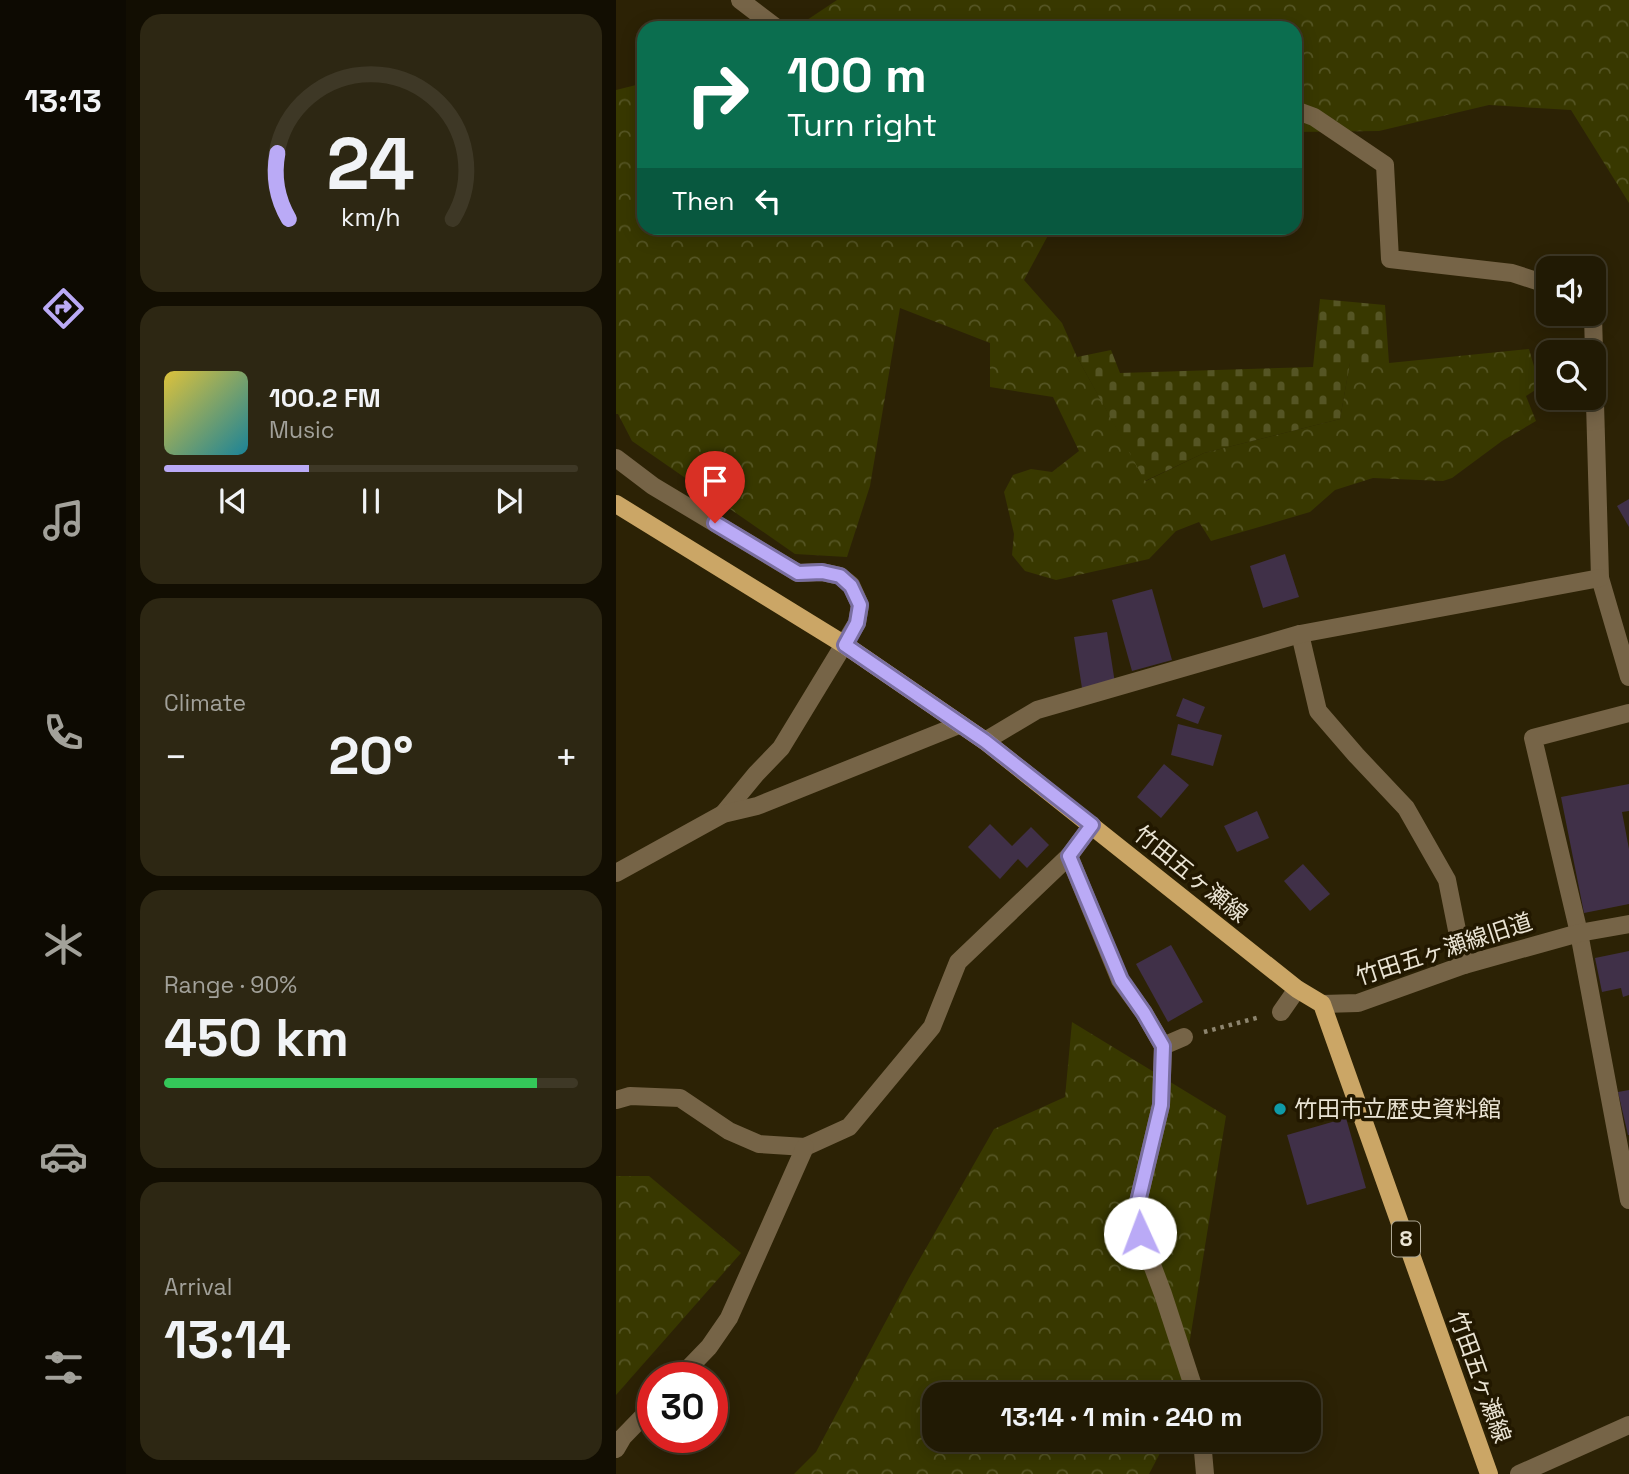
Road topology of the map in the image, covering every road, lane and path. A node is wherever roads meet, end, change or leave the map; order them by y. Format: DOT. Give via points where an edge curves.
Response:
graph roads {
  1 [pos="740,0"];
  2 [pos="767,21"];
  3 [pos="1302,113"];
  4 [pos="1536,281"];
  5 [pos="1595,410"];
  6 [pos="616,458"];
  7 [pos="616,504"];
  8 [pos="1600,578"];
  9 [pos="1629,609"];
  10 [pos="1611,615"];
  11 [pos="1300,634"];
  12 [pos="845,645"];
  13 [pos="1629,677"];
  14 [pos="1629,713"];
  15 [pos="960,725"];
  16 [pos="985,741"];
  17 [pos="723,814"];
  18 [pos="1092,825"];
  19 [pos="1069,856"];
  20 [pos="616,873"];
  21 [pos="1629,924"];
  22 [pos="1578,933"];
  23 [pos="1464,965"];
  24 [pos="1297,989"];
  25 [pos="1322,1004"];
  26 [pos="1281,1012"];
  27 [pos="1184,1037"];
  28 [pos="1163,1046"];
  29 [pos="616,1100"];
  30 [pos="805,1147"];
  31 [pos="1629,1200"];
  32 [pos="694,1362"];
  33 [pos="1192,1382"];
  34 [pos="637,1423"];
  35 [pos="1629,1425"];
  36 [pos="616,1449"];
  37 [pos="1203,1452"];
  38 [pos="1205,1474"];
  39 [pos="1489,1474"];
  40 [pos="1519,1474"];
  1 -- 2 [label="street"];
  3 -- 4 [label="street" via="1385,165 1390,259 1512,273"];
  5 -- 8 [label="street"];
  6 -- 12 [label="street" via="653,486 798,573 840,576 860,605 857,623"];
  7 -- 12 [label="main road, 竹田五ヶ瀬線"];
  8 -- 10 [label="street"];
  8 -- 11 [label="street"];
  9 -- 10 [label="street"];
  10 -- 13 [label="street"];
  11 -- 16 [label="street" via="1037,710"];
  11 -- 23 [label="street" via="1318,711 1406,808 1447,880"];
  12 -- 15 [label="main road, 竹田五ヶ瀬線"];
  12 -- 17 [label="street" via="781,748"];
  14 -- 22 [label="street" via="1533,738"];
  15 -- 16 [label="main road, 竹田五ヶ瀬線"];
  15 -- 17 [label="street" via="757,806"];
  16 -- 18 [label="main road, 竹田五ヶ瀬線"];
  17 -- 20 [label="street"];
  18 -- 19 [label="street"];
  18 -- 24 [label="main road, 竹田五ヶ瀬線"];
  19 -- 28 [label="street" via="1121,980"];
  19 -- 30 [label="street" via="958,962 932,1027 849,1128"];
  21 -- 22 [label="street, 竹田五ヶ瀬線旧道"];
  22 -- 23 [label="street, 竹田五ヶ瀬線旧道"];
  22 -- 31 [label="street"];
  23 -- 25 [label="street, 竹田五ヶ瀬線旧道" via="1358,1003"];
  24 -- 25 [label="main road, 竹田五ヶ瀬線"];
  24 -- 26 [label="street"];
  25 -- 39 [label="main road, 竹田五ヶ瀬線 / 8"];
  26 -- 27 [label="path"];
  27 -- 28 [label="street"];
  28 -- 33 [label="street" via="1161,1105 1137,1206 1140,1233"];
  29 -- 30 [label="street" via="629,1096 680,1098 758,1144"];
  30 -- 32 [label="street" via="729,1318"];
  34 -- 36 [label="street"];
  35 -- 40 [label="street"];
  37 -- 38 [label="street"];
}
